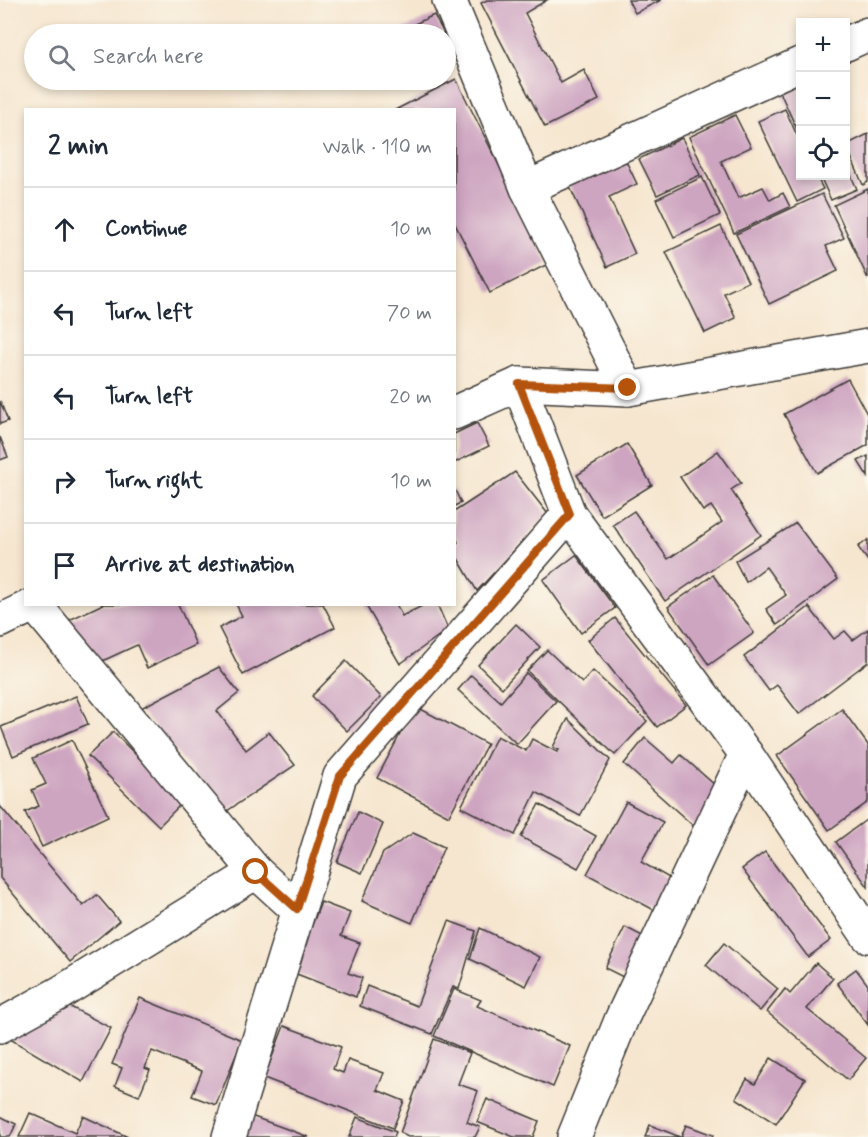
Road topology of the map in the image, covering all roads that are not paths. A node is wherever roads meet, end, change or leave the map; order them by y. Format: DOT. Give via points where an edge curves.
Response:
graph roads {
  1 [pos="449,0"];
  2 [pos="868,34"];
  3 [pos="850,42"];
  4 [pos="796,66"];
  5 [pos="527,188"];
  6 [pos="868,345"];
  7 [pos="519,384"];
  8 [pos="628,388"];
  9 [pos="456,412"];
  10 [pos="570,514"];
  11 [pos="33,606"];
  12 [pos="36,606"];
  13 [pos="0,621"];
  14 [pos="746,754"];
  15 [pos="256,872"];
  16 [pos="297,909"];
  17 [pos="868,936"];
  18 [pos="0,1026"];
  19 [pos="229,1137"];
  20 [pos="574,1137"];
  1 -- 5 [label="street"];
  2 -- 3 [label="street"];
  4 -- 5 [label="street"];
  5 -- 8 [label="street"];
  6 -- 8 [label="street"];
  7 -- 8 [label="street"];
  7 -- 9 [label="street"];
  7 -- 10 [label="street"];
  10 -- 14 [label="street"];
  10 -- 16 [label="street" via="340,776"];
  11 -- 13 [label="street"];
  12 -- 15 [label="street"];
  14 -- 17 [label="street"];
  14 -- 20 [label="street" via="622,1018"];
  15 -- 16 [label="street"];
  15 -- 18 [label="street"];
  16 -- 19 [label="street"];
}
